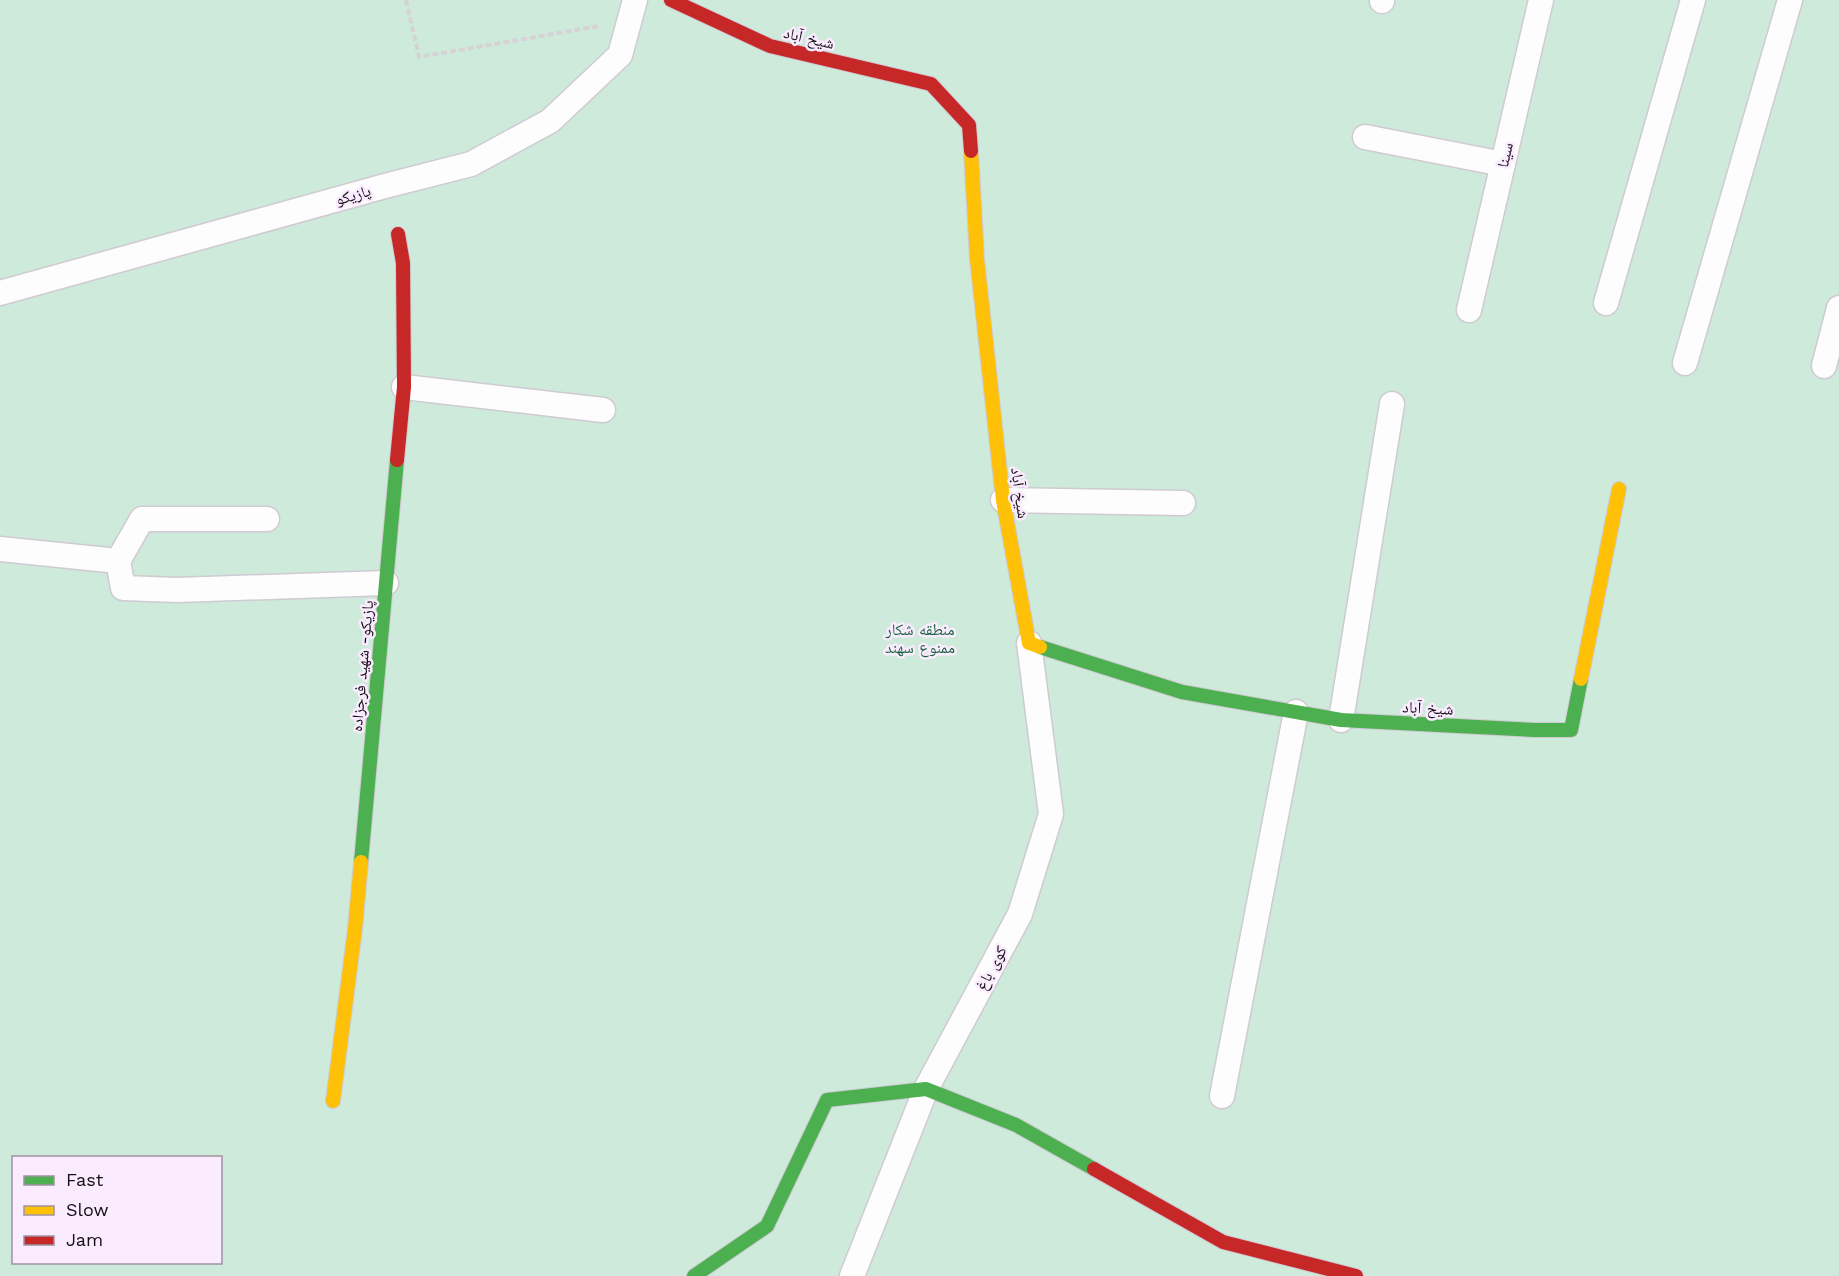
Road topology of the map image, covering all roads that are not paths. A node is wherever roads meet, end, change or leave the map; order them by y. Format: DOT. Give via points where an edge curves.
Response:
graph roads {
  1 [pos="671,0"];
  2 [pos="1541,0"];
  3 [pos="1693,0"];
  4 [pos="1790,0"];
  5 [pos="632,10"];
  6 [pos="1365,138"];
  7 [pos="1503,164"];
  8 [pos="398,234"];
  9 [pos="0,293"];
  10 [pos="1606,303"];
  11 [pos="1839,308"];
  12 [pos="1469,310"];
  13 [pos="1685,363"];
  14 [pos="1824,366"];
  15 [pos="404,387"];
  16 [pos="1392,404"];
  17 [pos="603,410"];
  18 [pos="1619,489"];
  19 [pos="1003,500"];
  20 [pos="1183,503"];
  21 [pos="267,519"];
  22 [pos="0,549"];
  23 [pos="118,561"];
  24 [pos="386,584"];
  25 [pos="1029,643"];
  26 [pos="1296,712"];
  27 [pos="1341,720"];
  28 [pos="926,1089"];
  29 [pos="1222,1096"];
  30 [pos="333,1101"];
  31 [pos="694,1276"];
  32 [pos="852,1276"];
  33 [pos="1356,1276"];
  1 -- 19 [label="street, شیخ آباد" via="770,46 931,84 969,125 977,259"];
  2 -- 7 [label="street, سینا"];
  3 -- 10 [label="street"];
  4 -- 13 [label="street"];
  5 -- 9 [label="street, پازیکو" via="620,55 550,122 471,164"];
  6 -- 7 [label="street"];
  7 -- 12 [label="street, سینا"];
  8 -- 15 [label="street, پازیکو- شهید فرجزاده" via="403,263"];
  11 -- 14 [label="street"];
  15 -- 17 [label="street"];
  15 -- 24 [label="street, پازیکو- شهید فرجزاده"];
  16 -- 27 [label="street"];
  18 -- 27 [label="street, شیخ آباد" via="1571,730"];
  19 -- 20 [label="street"];
  19 -- 25 [label="street, شیخ آباد"];
  21 -- 23 [label="street" via="142,519"];
  22 -- 23 [label="street"];
  23 -- 24 [label="street" via="123,588"];
  24 -- 30 [label="street, پازیکو- شهید فرجزاده" via="355,929"];
  25 -- 26 [label="street, شیخ آباد" via="1182,692"];
  25 -- 28 [label="street, کوی باغ" via="1051,814 1020,914"];
  26 -- 27 [label="street, شیخ آباد"];
  26 -- 29 [label="street"];
  28 -- 31 [label="street" via="827,1100 767,1226"];
  28 -- 32 [label="street, کوی باغ"];
  28 -- 33 [label="street" via="1016,1125 1223,1242"];
}
